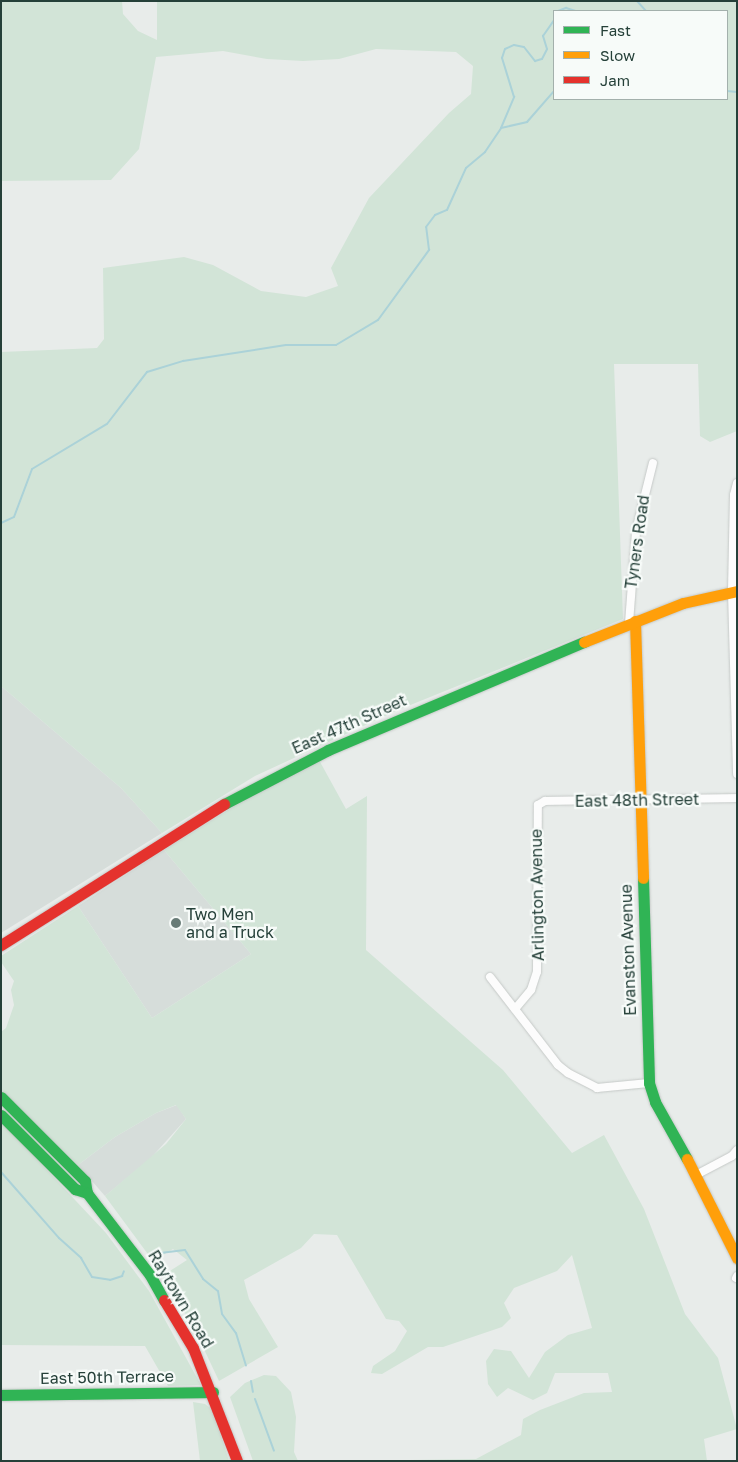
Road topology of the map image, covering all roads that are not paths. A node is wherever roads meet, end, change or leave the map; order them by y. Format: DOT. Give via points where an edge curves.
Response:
graph roads {
  1 [pos="653,463"];
  2 [pos="737,483"];
  3 [pos="734,591"];
  4 [pos="632,622"];
  5 [pos="737,774"];
  6 [pos="737,798"];
  7 [pos="639,800"];
  8 [pos="538,805"];
  9 [pos="1,945"];
  10 [pos="490,977"];
  11 [pos="515,1009"];
  12 [pos="649,1083"];
  13 [pos="1,1097"];
  14 [pos="1,1116"];
  15 [pos="737,1150"];
  16 [pos="696,1175"];
  17 [pos="86,1193"];
  18 [pos="737,1258"];
  19 [pos="213,1392"];
  20 [pos="1,1396"];
  21 [pos="237,1461"];
  1 -- 4 [label="street, Tyners Road" via="636,531"];
  2 -- 3 [label="street"];
  3 -- 4 [label="main road, East 47th Street" via="683,603"];
  3 -- 5 [label="street"];
  4 -- 7 [label="main road, Evanston Avenue"];
  4 -- 9 [label="main road, East 47th Street" via="328,750 254,786 184,827"];
  6 -- 7 [label="street, East 48th Street"];
  7 -- 8 [label="street, East 48th Street" via="545,801"];
  7 -- 12 [label="main road, Evanston Avenue"];
  8 -- 11 [label="street, Arlington Avenue" via="537,972 531,990"];
  10 -- 11 [label="street"];
  11 -- 12 [label="street" via="558,1065 581,1082 597,1088"];
  12 -- 16 [label="main road, Evanston Avenue" via="654,1102"];
  13 -- 17 [label="main road, Raytown Road" via="85,1181"];
  14 -- 17 [label="main road, Raytown Road" via="75,1189"];
  15 -- 16 [label="street" via="732,1156"];
  16 -- 18 [label="main road, Evanston Avenue"];
  17 -- 19 [label="main road, Raytown Road" via="150,1275 179,1321"];
  19 -- 20 [label="main road, East 50th Terrace"];
  19 -- 21 [label="main road, Raytown Road"];
}
